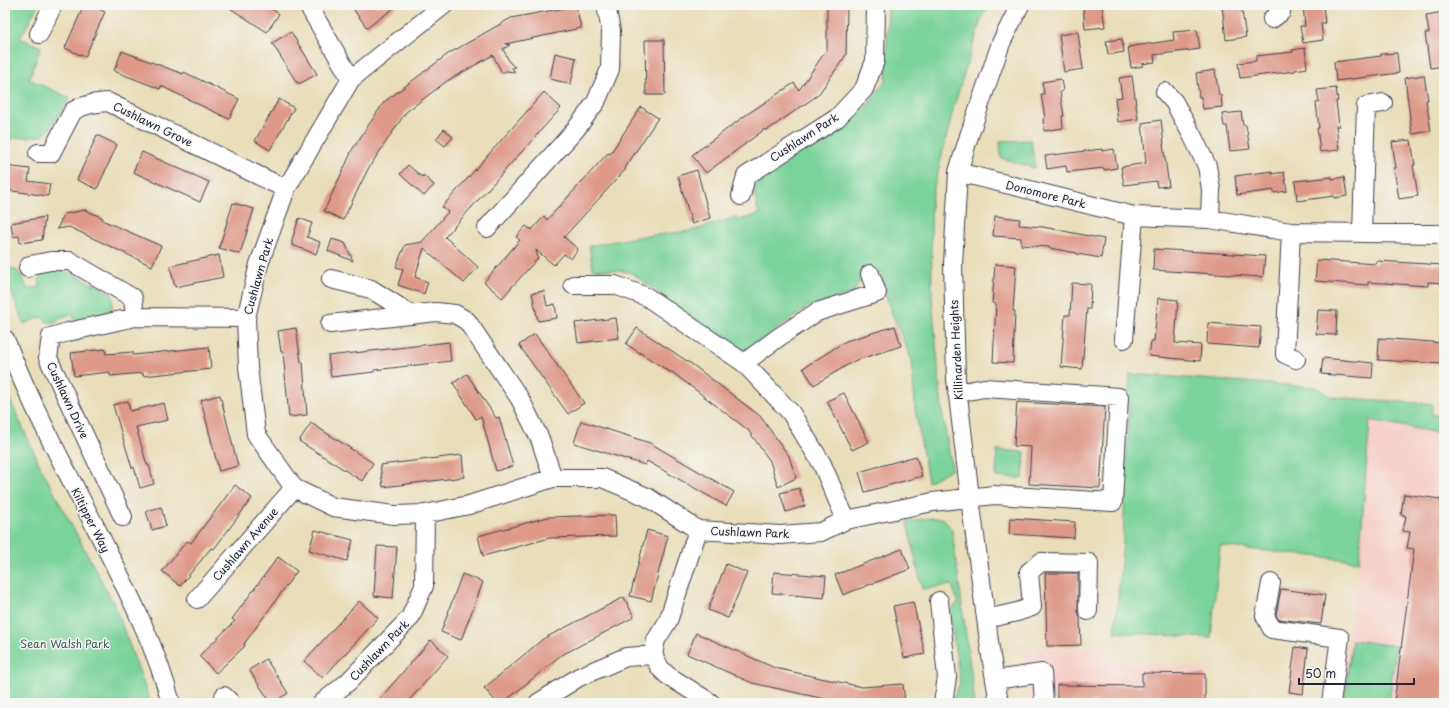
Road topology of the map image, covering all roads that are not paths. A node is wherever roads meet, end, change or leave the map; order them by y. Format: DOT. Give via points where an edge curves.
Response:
graph roads {
  1 [pos="53,5"];
  2 [pos="308,5"];
  3 [pos="444,5"];
  4 [pos="606,5"];
  5 [pos="876,5"];
  6 [pos="1020,5"];
  7 [pos="39,34"];
  8 [pos="351,79"];
  9 [pos="1165,92"];
  10 [pos="1383,103"];
  11 [pos="38,153"];
  12 [pos="958,172"];
  13 [pos="286,189"];
  14 [pos="741,196"];
  15 [pos="1134,216"];
  16 [pos="1210,219"];
  17 [pos="487,228"];
  18 [pos="1291,232"];
  19 [pos="1362,233"];
  20 [pos="1444,234"];
  21 [pos="28,268"];
  22 [pos="870,274"];
  23 [pos="331,279"];
  24 [pos="573,285"];
  25 [pos="412,315"];
  26 [pos="135,317"];
  27 [pos="246,318"];
  28 [pos="330,324"];
  29 [pos="5,339"];
  30 [pos="1124,339"];
  31 [pos="1296,359"];
  32 [pos="744,363"];
  33 [pos="957,393"];
  34 [pos="553,478"];
  35 [pos="294,488"];
  36 [pos="970,498"];
  37 [pos="425,514"];
  38 [pos="123,517"];
  39 [pos="846,520"];
  40 [pos="698,530"];
  41 [pos="1271,583"];
  42 [pos="197,599"];
  43 [pos="939,601"];
  44 [pos="1088,611"];
  45 [pos="986,619"];
  46 [pos="654,655"];
  47 [pos="995,680"];
  48 [pos="171,703"];
  49 [pos="322,703"];
  50 [pos="538,703"];
  51 [pos="711,703"];
  52 [pos="942,703"];
  53 [pos="999,703"];
  54 [pos="1044,703"];
  55 [pos="1332,703"];
  1 -- 7 [label="street"];
  2 -- 8 [label="street"];
  3 -- 8 [label="street, Cushlawn Park"];
  4 -- 17 [label="street" via="610,31 610,69 596,102 576,129"];
  5 -- 14 [label="street, Cushlawn Park" via="875,61 864,89 837,118 746,176"];
  6 -- 12 [label="street, Killinarden Heights" via="1001,43"];
  8 -- 13 [label="street, Cushlawn Park"];
  9 -- 16 [label="street" via="1174,102 1207,166 1211,189"];
  10 -- 19 [label="street" via="1366,106"];
  11 -- 13 [label="street, Cushlawn Grove" via="51,153 74,111 91,103 108,102"];
  12 -- 15 [label="street, Donomore Park"];
  12 -- 33 [label="street, Killinarden Heights" via="953,264"];
  13 -- 27 [label="street, Cushlawn Park" via="259,264"];
  15 -- 16 [label="street, Donomore Park"];
  15 -- 30 [label="street"];
  16 -- 18 [label="street, Donomore Park"];
  18 -- 19 [label="street, Donomore Park"];
  18 -- 31 [label="street" via="1285,354"];
  19 -- 20 [label="street, Donomore Park"];
  21 -- 26 [label="street" via="30,265 51,261 70,261 133,298"];
  22 -- 32 [label="street" via="877,293 817,312"];
  23 -- 25 [label="street" via="371,289"];
  24 -- 32 [label="street" via="615,285 647,297"];
  25 -- 28 [label="street"];
  25 -- 34 [label="street" via="436,312 455,314 467,321 520,398 540,439"];
  26 -- 27 [label="street, Cushlawn Drive"];
  26 -- 38 [label="street, Cushlawn Drive" via="51,337 48,358"];
  27 -- 35 [label="street, Cushlawn Park" via="248,367 256,434"];
  29 -- 48 [label="street, Kiltipper Way" via="56,451 122,581 154,651"];
  32 -- 39 [label="street" via="791,413 822,464"];
  33 -- 36 [label="street, Killinarden Heights"];
  33 -- 36 [label="street, Cushlawn Park" via="984,388 1119,397 1113,502 994,495"];
  34 -- 37 [label="street, Cushlawn Park" via="470,505"];
  34 -- 40 [label="street, Cushlawn Park" via="602,478 647,497"];
  35 -- 37 [label="street, Cushlawn Park" via="333,507 394,515"];
  35 -- 42 [label="street, Cushlawn Avenue"];
  36 -- 39 [label="street, Cushlawn Park" via="933,502"];
  36 -- 45 [label="street, Killinarden Heights"];
  37 -- 49 [label="street, Cushlawn Park" via="424,586 410,618 348,682"];
  39 -- 40 [label="street, Cushlawn Park" via="821,532 780,535"];
  40 -- 46 [label="street, Cushlawn Park" via="668,621 656,640"];
  41 -- 55 [label="street" via="1265,616 1272,629 1340,638"];
  43 -- 52 [label="street" via="947,677"];
  44 -- 45 [label="street" via="1089,563 1041,562 1029,572 1032,607"];
  45 -- 47 [label="street, Killinarden Heights"];
  46 -- 50 [label="street" via="626,657 579,676"];
  46 -- 51 [label="street" via="660,668 667,675"];
  47 -- 53 [label="street, Killinarden Heights"];
  47 -- 54 [label="street" via="1042,674"];
}
